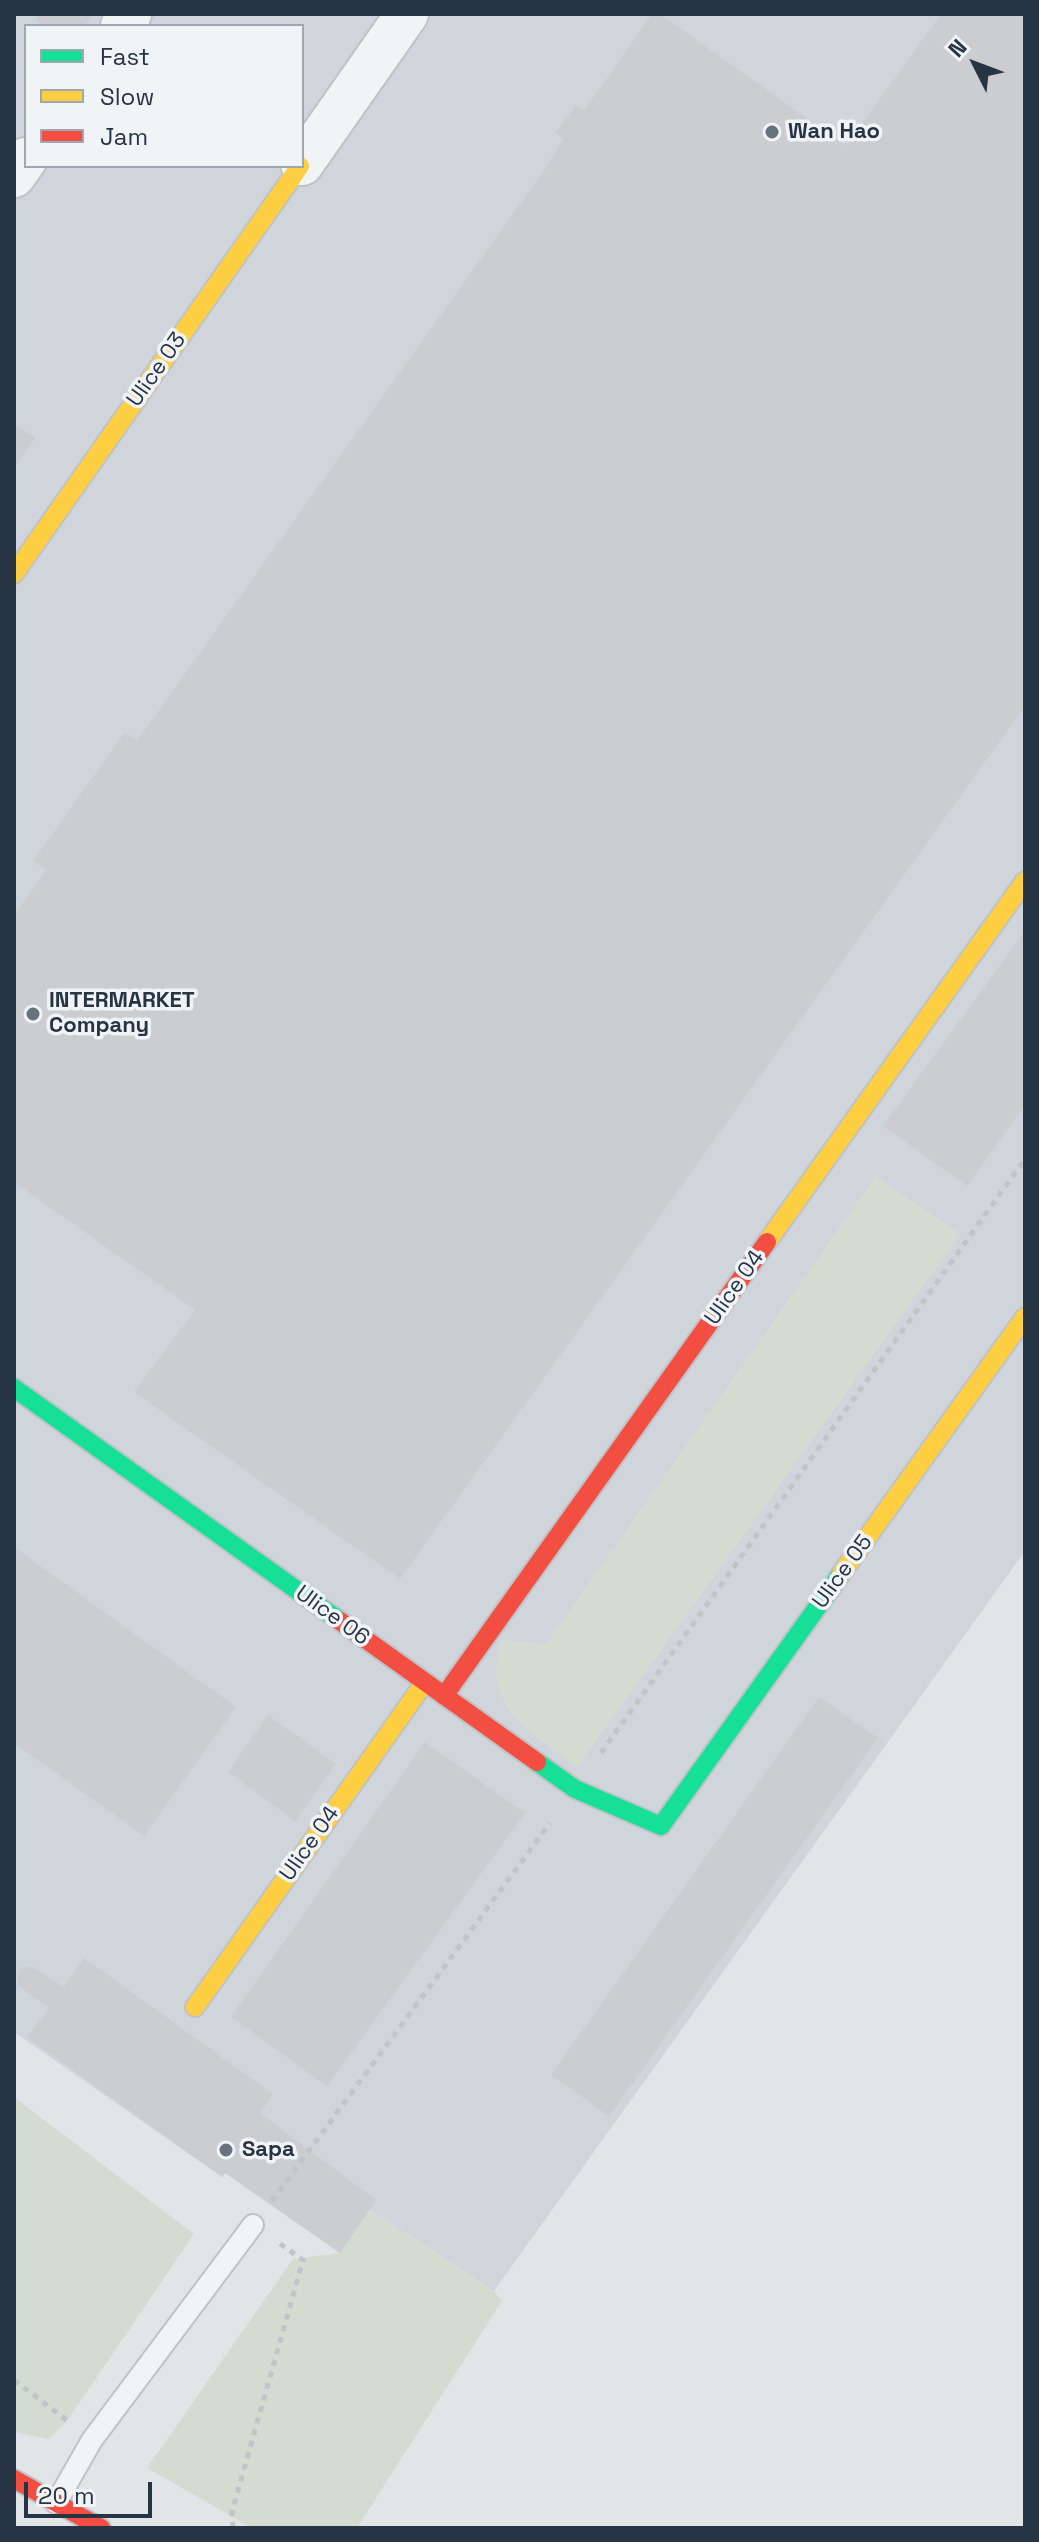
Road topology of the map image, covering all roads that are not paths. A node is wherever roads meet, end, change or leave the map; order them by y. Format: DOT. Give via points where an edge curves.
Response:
graph roads {
  1 [pos="407,14"];
  2 [pos="304,161"];
  3 [pos="299,168"];
  4 [pos="14,574"];
  5 [pos="1025,881"];
  6 [pos="1025,1317"];
  7 [pos="14,1388"];
  8 [pos="425,1682"];
  9 [pos="444,1696"];
  10 [pos="661,1826"];
  11 [pos="195,2007"];
  12 [pos="253,2225"];
  13 [pos="14,2479"];
  14 [pos="56,2503"];
  15 [pos="101,2528"];
  1 -- 2 [label="street, Ulice 03"];
  3 -- 4 [label="street, Ulice 03"];
  5 -- 9 [label="street, Ulice 04"];
  6 -- 10 [label="street, Ulice 05"];
  7 -- 8 [label="street, Ulice 06"];
  8 -- 9 [label="street, Ulice 06"];
  8 -- 11 [label="street, Ulice 04"];
  9 -- 10 [label="street, Ulice 06" via="575,1789"];
  12 -- 14 [label="lane" via="92,2440"];
  13 -- 14 [label="street"];
  14 -- 15 [label="street"];
}
